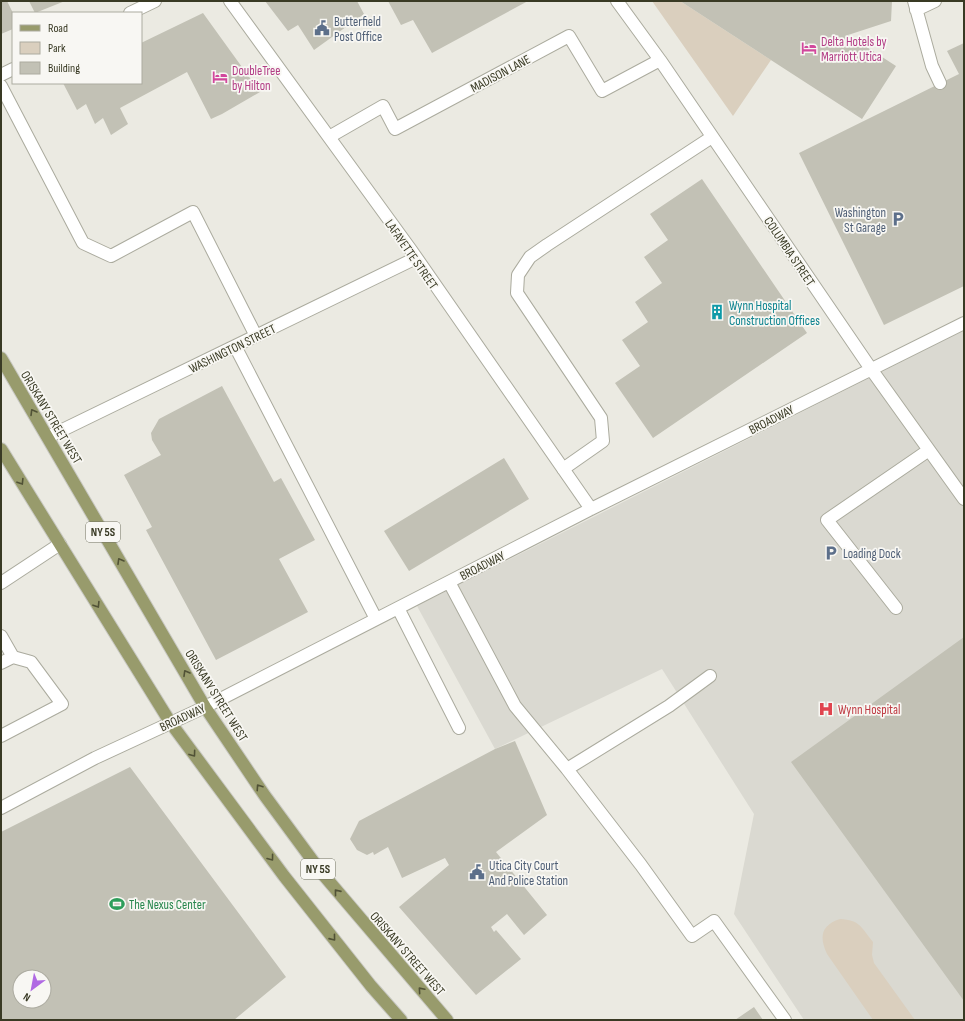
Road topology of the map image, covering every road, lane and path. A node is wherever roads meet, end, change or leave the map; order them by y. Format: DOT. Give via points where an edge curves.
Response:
graph roads {
  1 [pos="155,1"];
  2 [pos="230,1"];
  3 [pos="617,1"];
  4 [pos="935,1"];
  5 [pos="915,6"];
  6 [pos="132,12"];
  7 [pos="660,60"];
  8 [pos="12,70"];
  9 [pos="1,75"];
  10 [pos="940,83"];
  11 [pos="1,86"];
  12 [pos="329,136"];
  13 [pos="712,137"];
  14 [pos="416,258"];
  15 [pos="964,324"];
  16 [pos="256,336"];
  17 [pos="234,346"];
  18 [pos="1,358"];
  19 [pos="871,369"];
  20 [pos="48,437"];
  21 [pos="929,450"];
  22 [pos="3,456"];
  23 [pos="563,469"];
  24 [pos="964,499"];
  25 [pos="591,509"];
  26 [pos="60,544"];
  27 [pos="1,582"];
  28 [pos="449,582"];
  29 [pos="398,608"];
  30 [pos="896,608"];
  31 [pos="376,619"];
  32 [pos="1,636"];
  33 [pos="13,657"];
  34 [pos="1,663"];
  35 [pos="710,676"];
  36 [pos="205,707"];
  37 [pos="170,722"];
  38 [pos="459,728"];
  39 [pos="1,736"];
  40 [pos="567,769"];
  41 [pos="2,806"];
  42 [pos="401,1020"];
  43 [pos="447,1020"];
  44 [pos="784,1020"];
  1 -- 6 [label="street"];
  2 -- 12 [label="street, LAFAYETTE STREET"];
  3 -- 7 [label="street, COLUMBIA STREET"];
  4 -- 5 [label="street"];
  5 -- 10 [label="street" via="932,66"];
  7 -- 12 [label="street, MADISON LANE" via="602,91 569,36 395,129 383,106"];
  7 -- 13 [label="street, COLUMBIA STREET"];
  8 -- 9 [label="street"];
  11 -- 16 [label="street" via="83,243 111,256 193,212"];
  12 -- 14 [label="street, LAFAYETTE STREET"];
  13 -- 19 [label="street, COLUMBIA STREET"];
  13 -- 23 [label="street" via="530,257 518,275 517,293 601,418 603,441"];
  14 -- 16 [label="street, WASHINGTON STREET"];
  14 -- 23 [label="street, LAFAYETTE STREET"];
  15 -- 19 [label="street, BROADWAY"];
  16 -- 17 [label="street, WASHINGTON STREET"];
  17 -- 20 [label="street, WASHINGTON STREET"];
  17 -- 31 [label="street"];
  20 -- 18 [label="main road, ORISKANY STREET WEST / NY 5S, one-way"];
  19 -- 21 [label="street, COLUMBIA STREET"];
  19 -- 25 [label="street, BROADWAY"];
  36 -- 20 [label="main road, ORISKANY STREET WEST / NY 5S, one-way"];
  21 -- 24 [label="street, COLUMBIA STREET"];
  21 -- 30 [label="street" via="827,520"];
  22 -- 26 [label="main road, NY 5S, one-way"];
  23 -- 25 [label="street, LAFAYETTE STREET"];
  25 -- 28 [label="street, BROADWAY"];
  26 -- 27 [label="street"];
  26 -- 37 [label="main road, NY 5S, one-way"];
  28 -- 29 [label="street, BROADWAY"];
  28 -- 40 [label="street" via="515,706"];
  29 -- 31 [label="street, BROADWAY"];
  29 -- 38 [label="street"];
  31 -- 36 [label="street, BROADWAY"];
  32 -- 33 [label="street"];
  33 -- 34 [label="street"];
  33 -- 39 [label="street" via="31,662 62,704"];
  35 -- 40 [label="street" via="669,706"];
  36 -- 37 [label="street, BROADWAY"];
  43 -- 36 [label="main road, ORISKANY STREET WEST / NY 5S, one-way" via="321,872 265,796"];
  37 -- 41 [label="street, BROADWAY"];
  37 -- 42 [label="main road, NY 5S, one-way" via="284,876"];
  40 -- 44 [label="street" via="692,936 714,921"];
}
